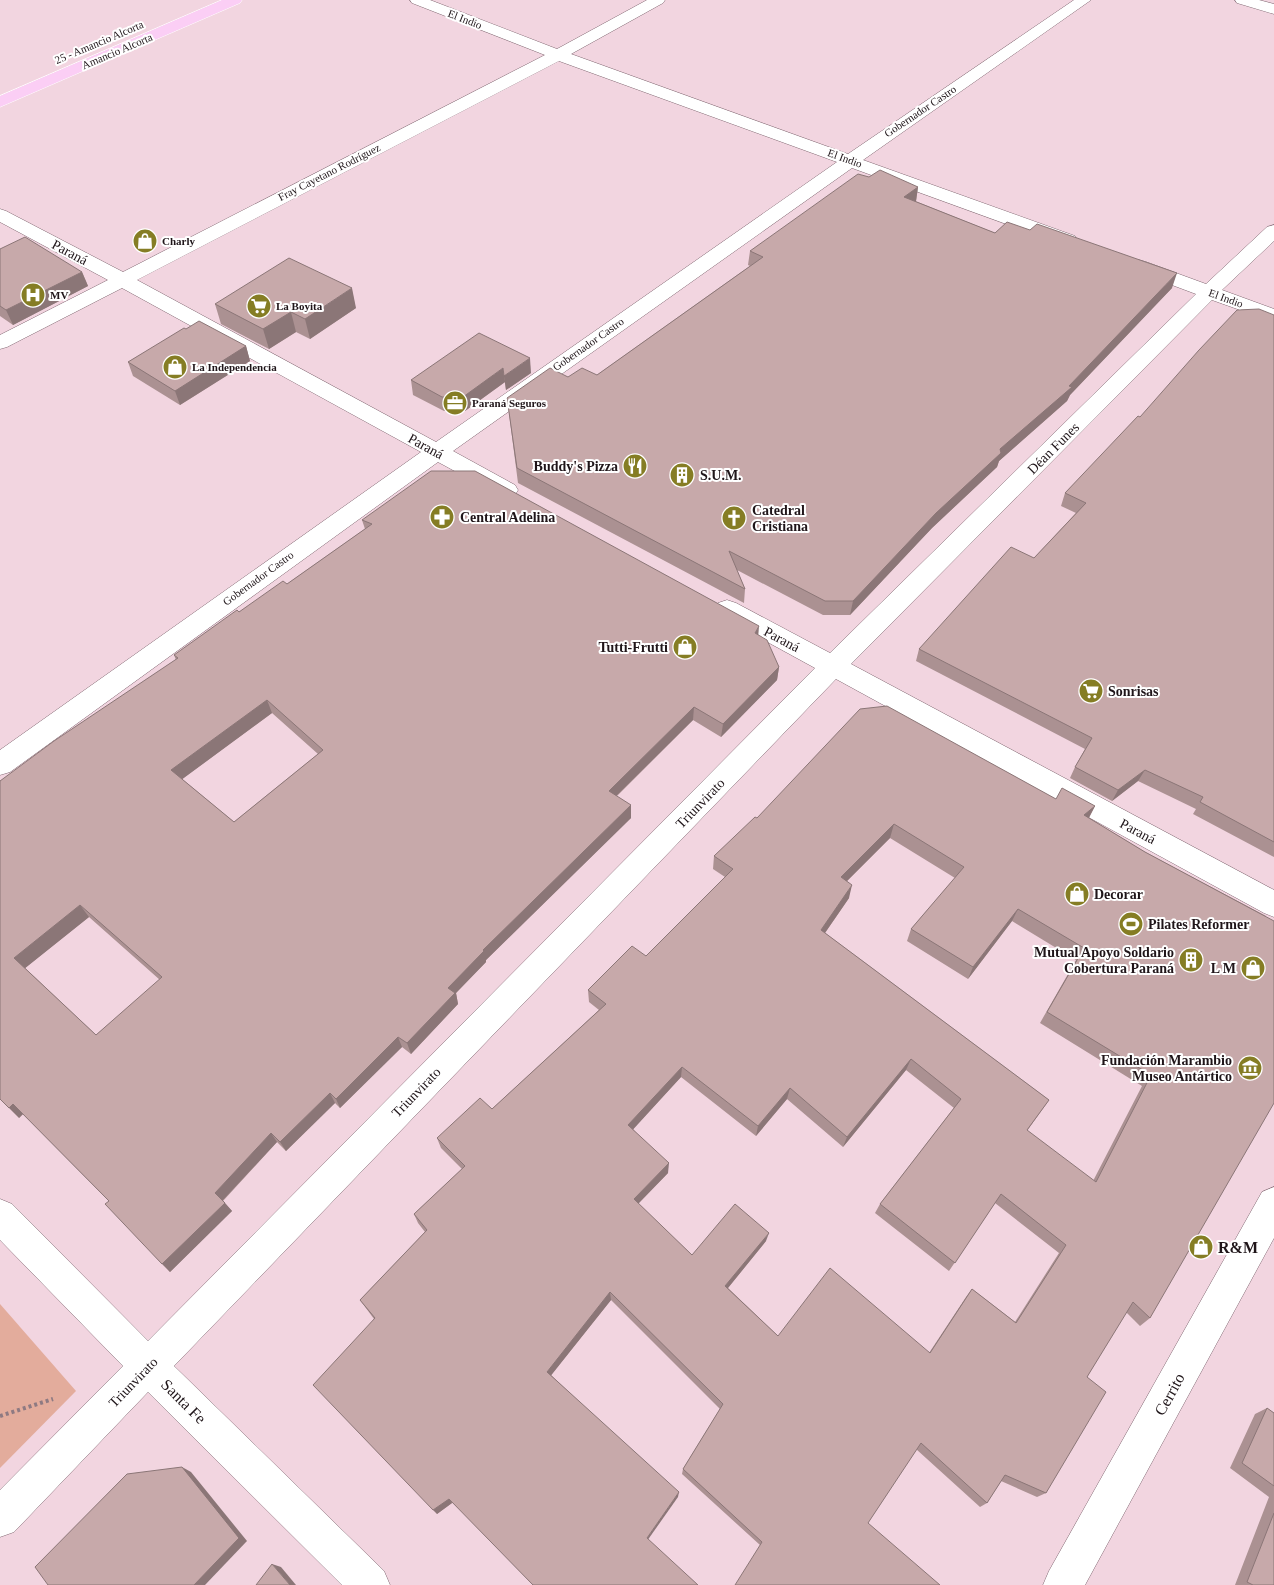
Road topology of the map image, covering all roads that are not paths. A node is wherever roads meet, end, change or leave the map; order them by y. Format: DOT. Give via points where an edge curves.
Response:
graph roads {
  1 [pos="198,0"];
  2 [pos="235,0"];
  3 [pos="417,0"];
  4 [pos="658,0"];
  5 [pos="1084,0"];
  6 [pos="1242,0"];
  7 [pos="1274,9"];
  8 [pos="162,15"];
  9 [pos="558,55"];
  10 [pos="0,102"];
  11 [pos="849,160"];
  12 [pos="0,216"];
  13 [pos="1274,231"];
  14 [pos="1080,245"];
  15 [pos="1126,262"];
  16 [pos="121,279"];
  17 [pos="1209,292"];
  18 [pos="1274,316"];
  19 [pos="0,343"];
  20 [pos="435,451"];
  21 [pos="530,502"];
  22 [pos="712,601"];
  23 [pos="833,666"];
  24 [pos="0,764"];
  25 [pos="1274,904"];
  26 [pos="1274,1204"];
  27 [pos="0,1216"];
  28 [pos="148,1366"];
  29 [pos="0,1518"];
  30 [pos="370,1585"];
  31 [pos="1064,1585"];
  1 -- 8 [label="main road, 25 - Amancio Alcorta"];
  2 -- 10 [label="main road, Amancio Alcorta"];
  3 -- 9 [label="street, El Indio"];
  4 -- 9 [label="street, Fray Cayetano Rodríguez"];
  5 -- 11 [label="street, Gobernador Castro"];
  6 -- 7 [label="street"];
  9 -- 11 [label="street, El Indio"];
  9 -- 16 [label="street, Fray Cayetano Rodríguez"];
  11 -- 14 [label="street, El Indio"];
  11 -- 20 [label="street, Gobernador Castro"];
  12 -- 16 [label="street, Paraná"];
  13 -- 17 [label="street, Déan Funes"];
  15 -- 17 [label="street, El Indio"];
  16 -- 19 [label="street, Fray Cayetano Rodríguez"];
  16 -- 20 [label="street, Paraná"];
  17 -- 18 [label="street, El Indio"];
  17 -- 23 [label="street, Déan Funes"];
  20 -- 21 [label="street, Paraná"];
  20 -- 24 [label="street, Gobernador Castro"];
  22 -- 23 [label="street, Paraná"];
  23 -- 25 [label="street, Paraná"];
  23 -- 28 [label="street, Triunvirato"];
  26 -- 31 [label="street, Cerrito"];
  27 -- 28 [label="street, Santa Fe"];
  28 -- 29 [label="street, Triunvirato"];
  28 -- 30 [label="street, Santa Fe"];
}
